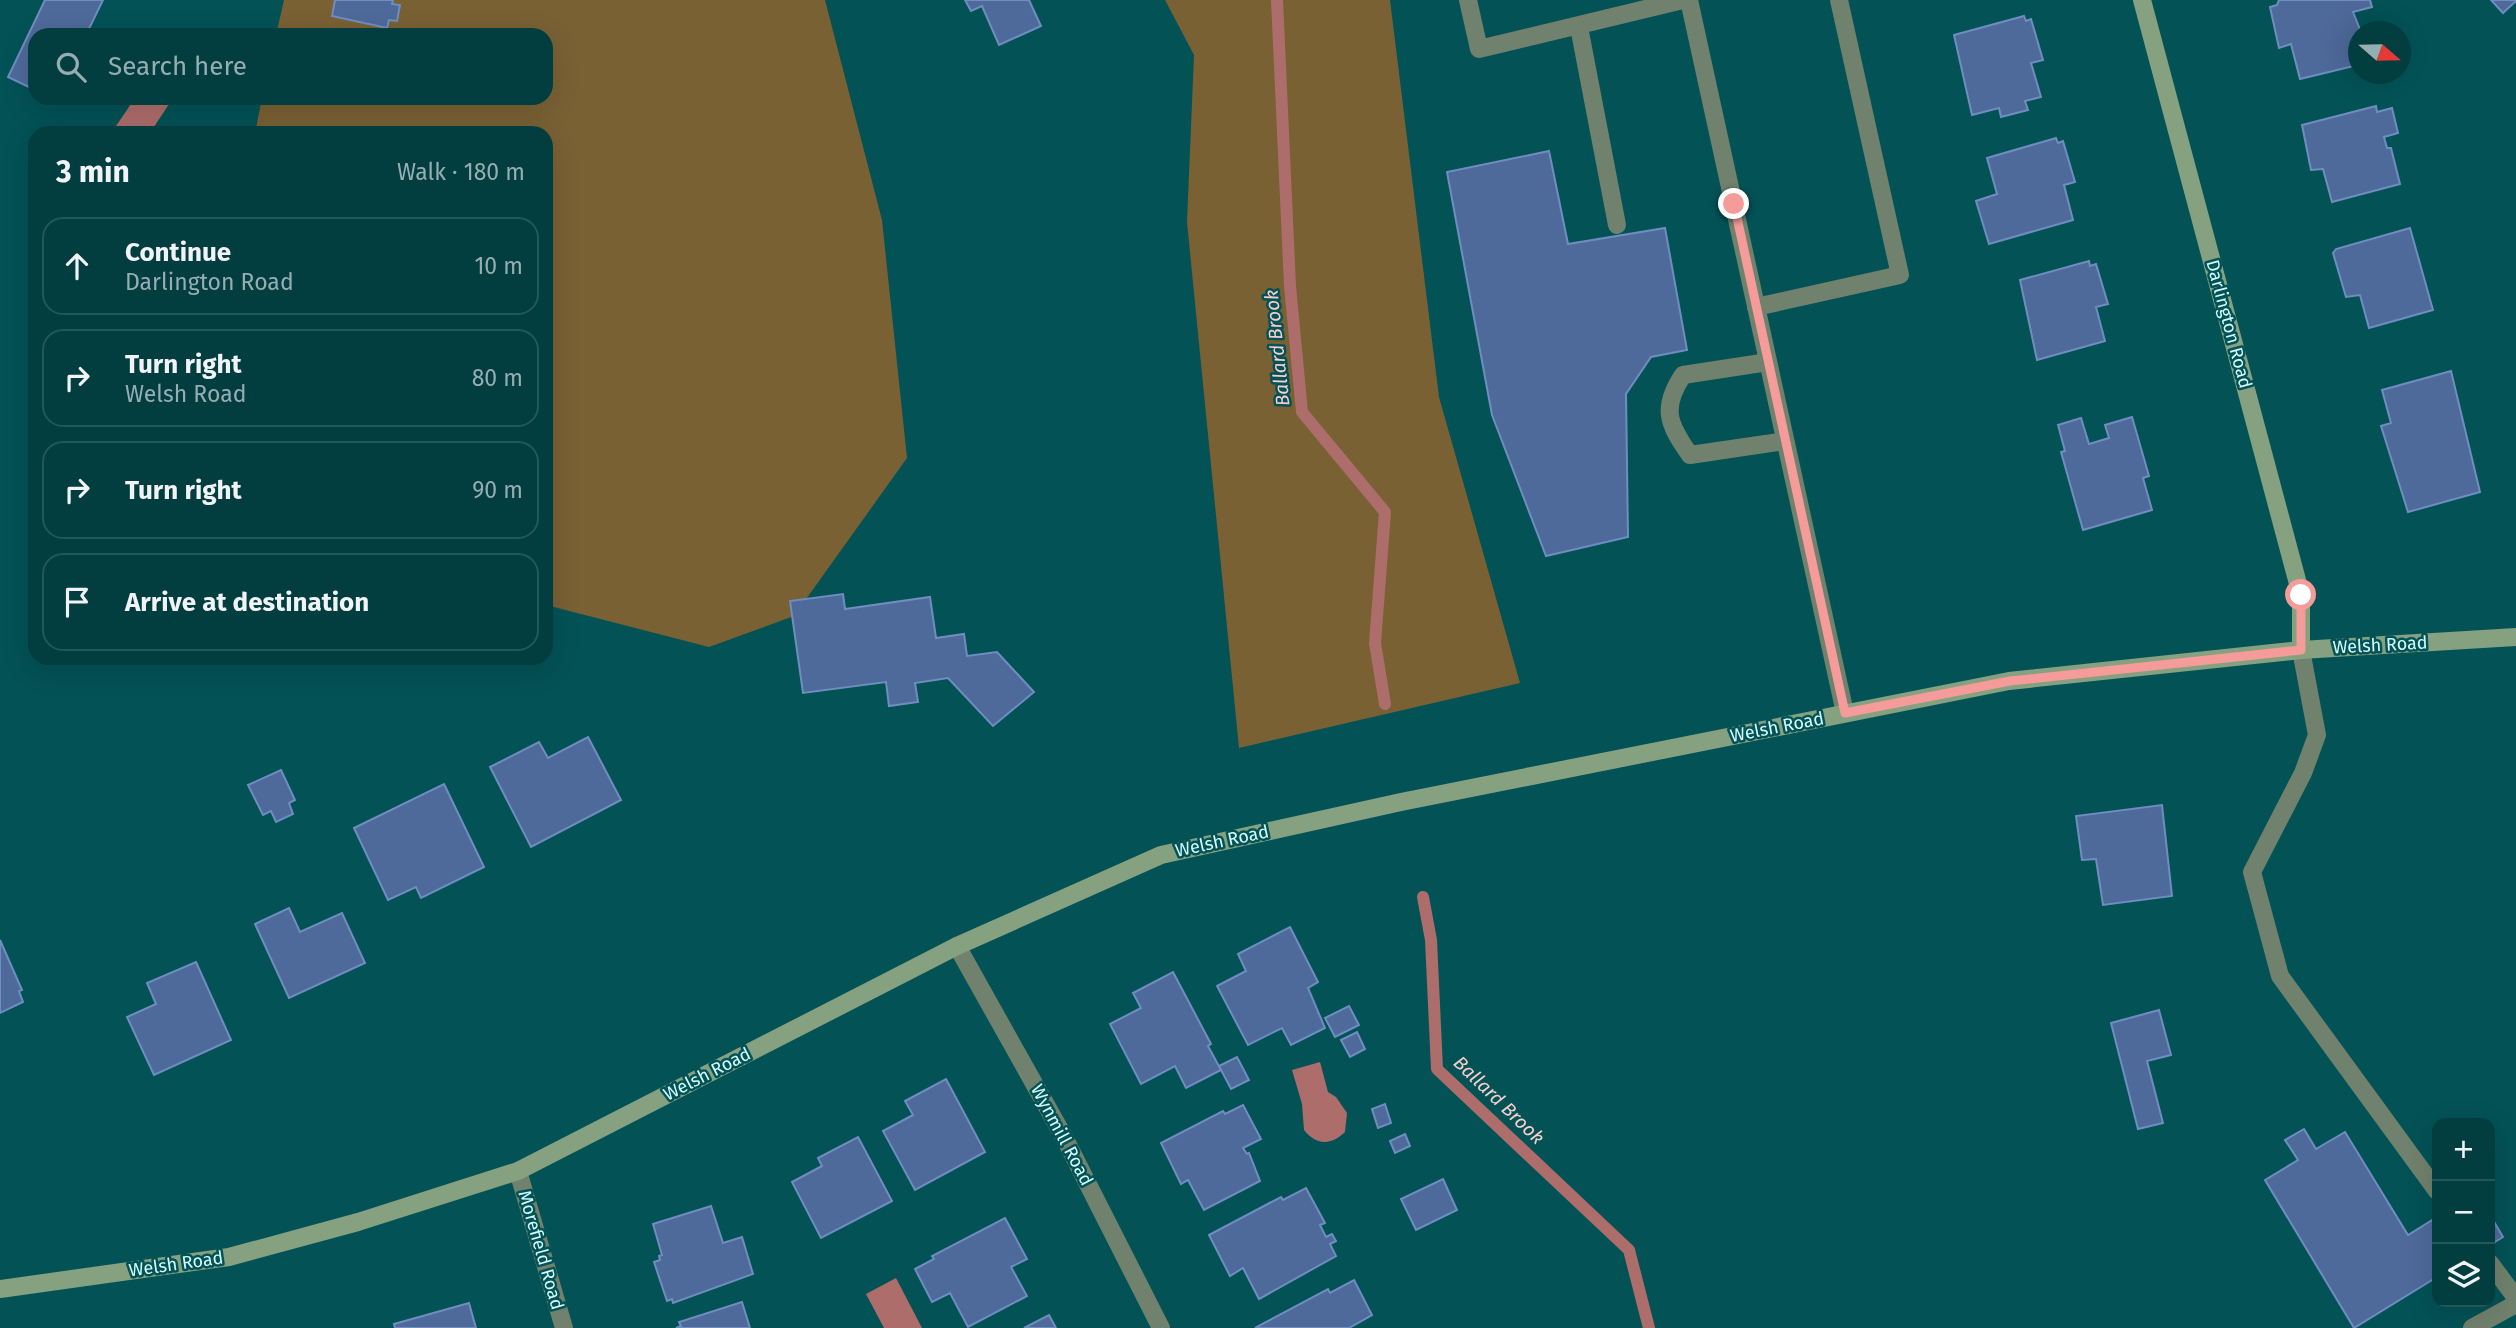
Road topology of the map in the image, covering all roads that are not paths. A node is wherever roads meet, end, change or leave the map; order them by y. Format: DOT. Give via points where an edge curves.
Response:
graph roads {
  1 [pos="1468,0"];
  2 [pos="1683,0"];
  3 [pos="1689,0"];
  4 [pos="1839,0"];
  5 [pos="2142,0"];
  6 [pos="1579,27"];
  7 [pos="1617,225"];
  8 [pos="1756,307"];
  9 [pos="1768,362"];
  10 [pos="1786,441"];
  11 [pos="2516,637"];
  12 [pos="2301,650"];
  13 [pos="1845,713"];
  14 [pos="957,946"];
  15 [pos="519,1171"];
  16 [pos="2432,1184"];
  17 [pos="2495,1270"];
  18 [pos="0,1289"];
  19 [pos="2516,1298"];
  20 [pos="2516,1304"];
  21 [pos="564,1328"];
  22 [pos="1161,1328"];
  23 [pos="2472,1328"];
  1 -- 6 [label="street" via="1479,49"];
  2 -- 6 [label="street"];
  3 -- 8 [label="street"];
  4 -- 8 [label="street" via="1900,275"];
  5 -- 12 [label="main road, Darlington Road" via="2301,595"];
  6 -- 7 [label="street"];
  8 -- 9 [label="street"];
  9 -- 10 [label="street"];
  9 -- 10 [label="street" via="1683,375 1669,396 1672,430 1690,455"];
  10 -- 13 [label="street"];
  11 -- 12 [label="main road, Welsh Road"];
  12 -- 13 [label="main road, Welsh Road" via="2010,681"];
  12 -- 16 [label="street" via="2317,735 2303,773 2252,872 2280,976"];
  13 -- 14 [label="main road, Welsh Road" via="1161,855"];
  14 -- 15 [label="main road, Welsh Road"];
  14 -- 22 [label="street, Wynmill Road" via="1065,1137"];
  15 -- 18 [label="main road, Welsh Road" via="229,1257"];
  15 -- 21 [label="street, Morefield Road"];
  17 -- 19 [label="street"];
  20 -- 23 [label="street"];
}
